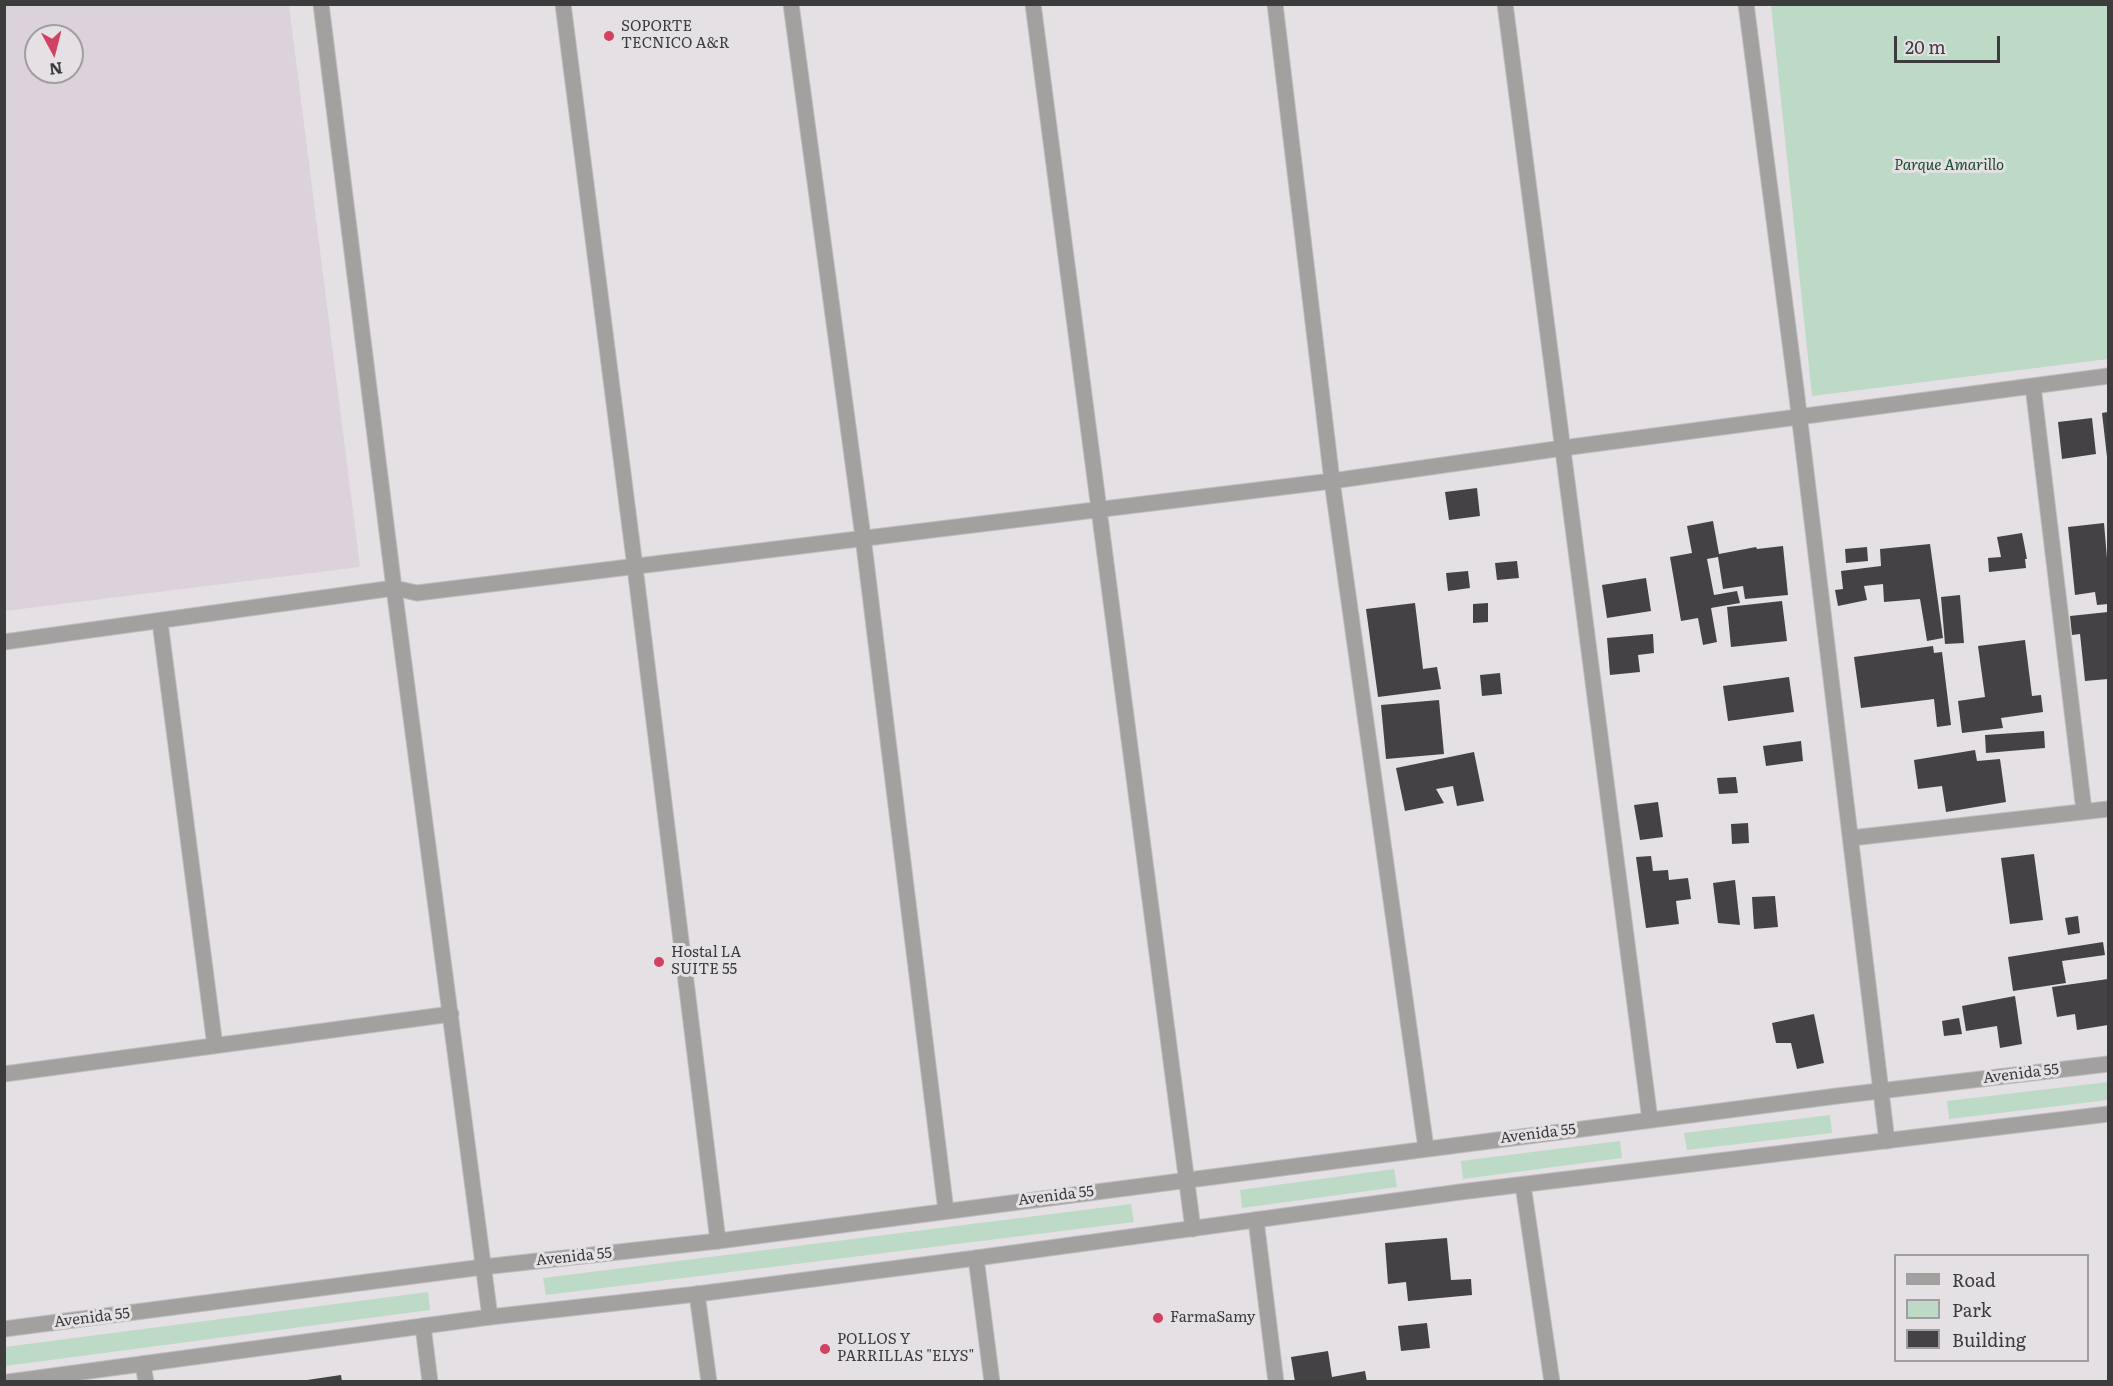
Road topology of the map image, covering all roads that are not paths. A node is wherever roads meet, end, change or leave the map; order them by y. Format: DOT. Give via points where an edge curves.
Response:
graph roads {
  1 [pos="321,4"];
  2 [pos="563,4"];
  3 [pos="791,4"];
  4 [pos="1033,4"];
  5 [pos="1275,4"];
  6 [pos="1505,4"];
  7 [pos="1746,4"];
  8 [pos="2109,376"];
  9 [pos="2033,386"];
  10 [pos="1799,416"];
  11 [pos="1563,448"];
  12 [pos="1332,481"];
  13 [pos="1100,509"];
  14 [pos="862,537"];
  15 [pos="635,567"];
  16 [pos="394,588"];
  17 [pos="160,622"];
  18 [pos="4,642"];
  19 [pos="2109,809"];
  20 [pos="2084,811"];
  21 [pos="1851,838"];
  22 [pos="451,1014"];
  23 [pos="215,1046"];
  24 [pos="2109,1064"];
  25 [pos="4,1074"];
  26 [pos="1881,1091"];
  27 [pos="2109,1114"];
  28 [pos="1650,1120"];
  29 [pos="1887,1141"];
  30 [pos="1426,1148"];
  31 [pos="1187,1179"];
  32 [pos="1523,1185"];
  33 [pos="946,1211"];
  34 [pos="1256,1220"];
  35 [pos="1193,1229"];
  36 [pos="718,1241"];
  37 [pos="976,1258"];
  38 [pos="483,1267"];
  39 [pos="697,1294"];
  40 [pos="490,1317"];
  41 [pos="423,1326"];
  42 [pos="4,1329"];
  43 [pos="143,1364"];
  44 [pos="8,1382"];
  45 [pos="146,1382"];
  46 [pos="430,1382"];
  47 [pos="709,1382"];
  48 [pos="992,1382"];
  49 [pos="1276,1382"];
  50 [pos="1552,1382"];
  1 -- 16 [label="street"];
  2 -- 15 [label="street"];
  3 -- 14 [label="street"];
  4 -- 13 [label="street"];
  5 -- 12 [label="street"];
  6 -- 11 [label="street"];
  7 -- 10 [label="street"];
  8 -- 9 [label="street"];
  9 -- 10 [label="street"];
  9 -- 20 [label="street"];
  10 -- 11 [label="street"];
  10 -- 21 [label="street"];
  11 -- 12 [label="street"];
  11 -- 28 [label="street"];
  12 -- 13 [label="street"];
  12 -- 30 [label="street"];
  13 -- 14 [label="street"];
  13 -- 31 [label="street"];
  14 -- 15 [label="street"];
  14 -- 33 [label="street"];
  15 -- 16 [label="street" via="417,593"];
  15 -- 36 [label="street"];
  16 -- 17 [label="street"];
  16 -- 22 [label="street"];
  17 -- 18 [label="street"];
  17 -- 23 [label="street"];
  19 -- 20 [label="street"];
  20 -- 21 [label="street"];
  21 -- 26 [label="street"];
  22 -- 23 [label="street"];
  22 -- 38 [label="street"];
  23 -- 25 [label="street"];
  24 -- 26 [label="street, Avenida 55"];
  26 -- 28 [label="street, Avenida 55"];
  26 -- 29 [label="street"];
  27 -- 29 [label="street"];
  28 -- 30 [label="street, Avenida 55"];
  29 -- 32 [label="street"];
  30 -- 31 [label="street, Avenida 55"];
  31 -- 33 [label="street, Avenida 55"];
  31 -- 35 [label="street"];
  32 -- 34 [label="street"];
  32 -- 50 [label="street"];
  33 -- 36 [label="street, Avenida 55"];
  34 -- 35 [label="street"];
  34 -- 49 [label="street"];
  35 -- 37 [label="street"];
  36 -- 38 [label="street, Avenida 55"];
  37 -- 39 [label="street"];
  37 -- 48 [label="street"];
  38 -- 40 [label="street"];
  38 -- 42 [label="street, Avenida 55"];
  39 -- 40 [label="street"];
  39 -- 47 [label="street"];
  40 -- 41 [label="street"];
  41 -- 43 [label="street"];
  41 -- 46 [label="street"];
  43 -- 44 [label="street"];
  43 -- 45 [label="street"];
}
